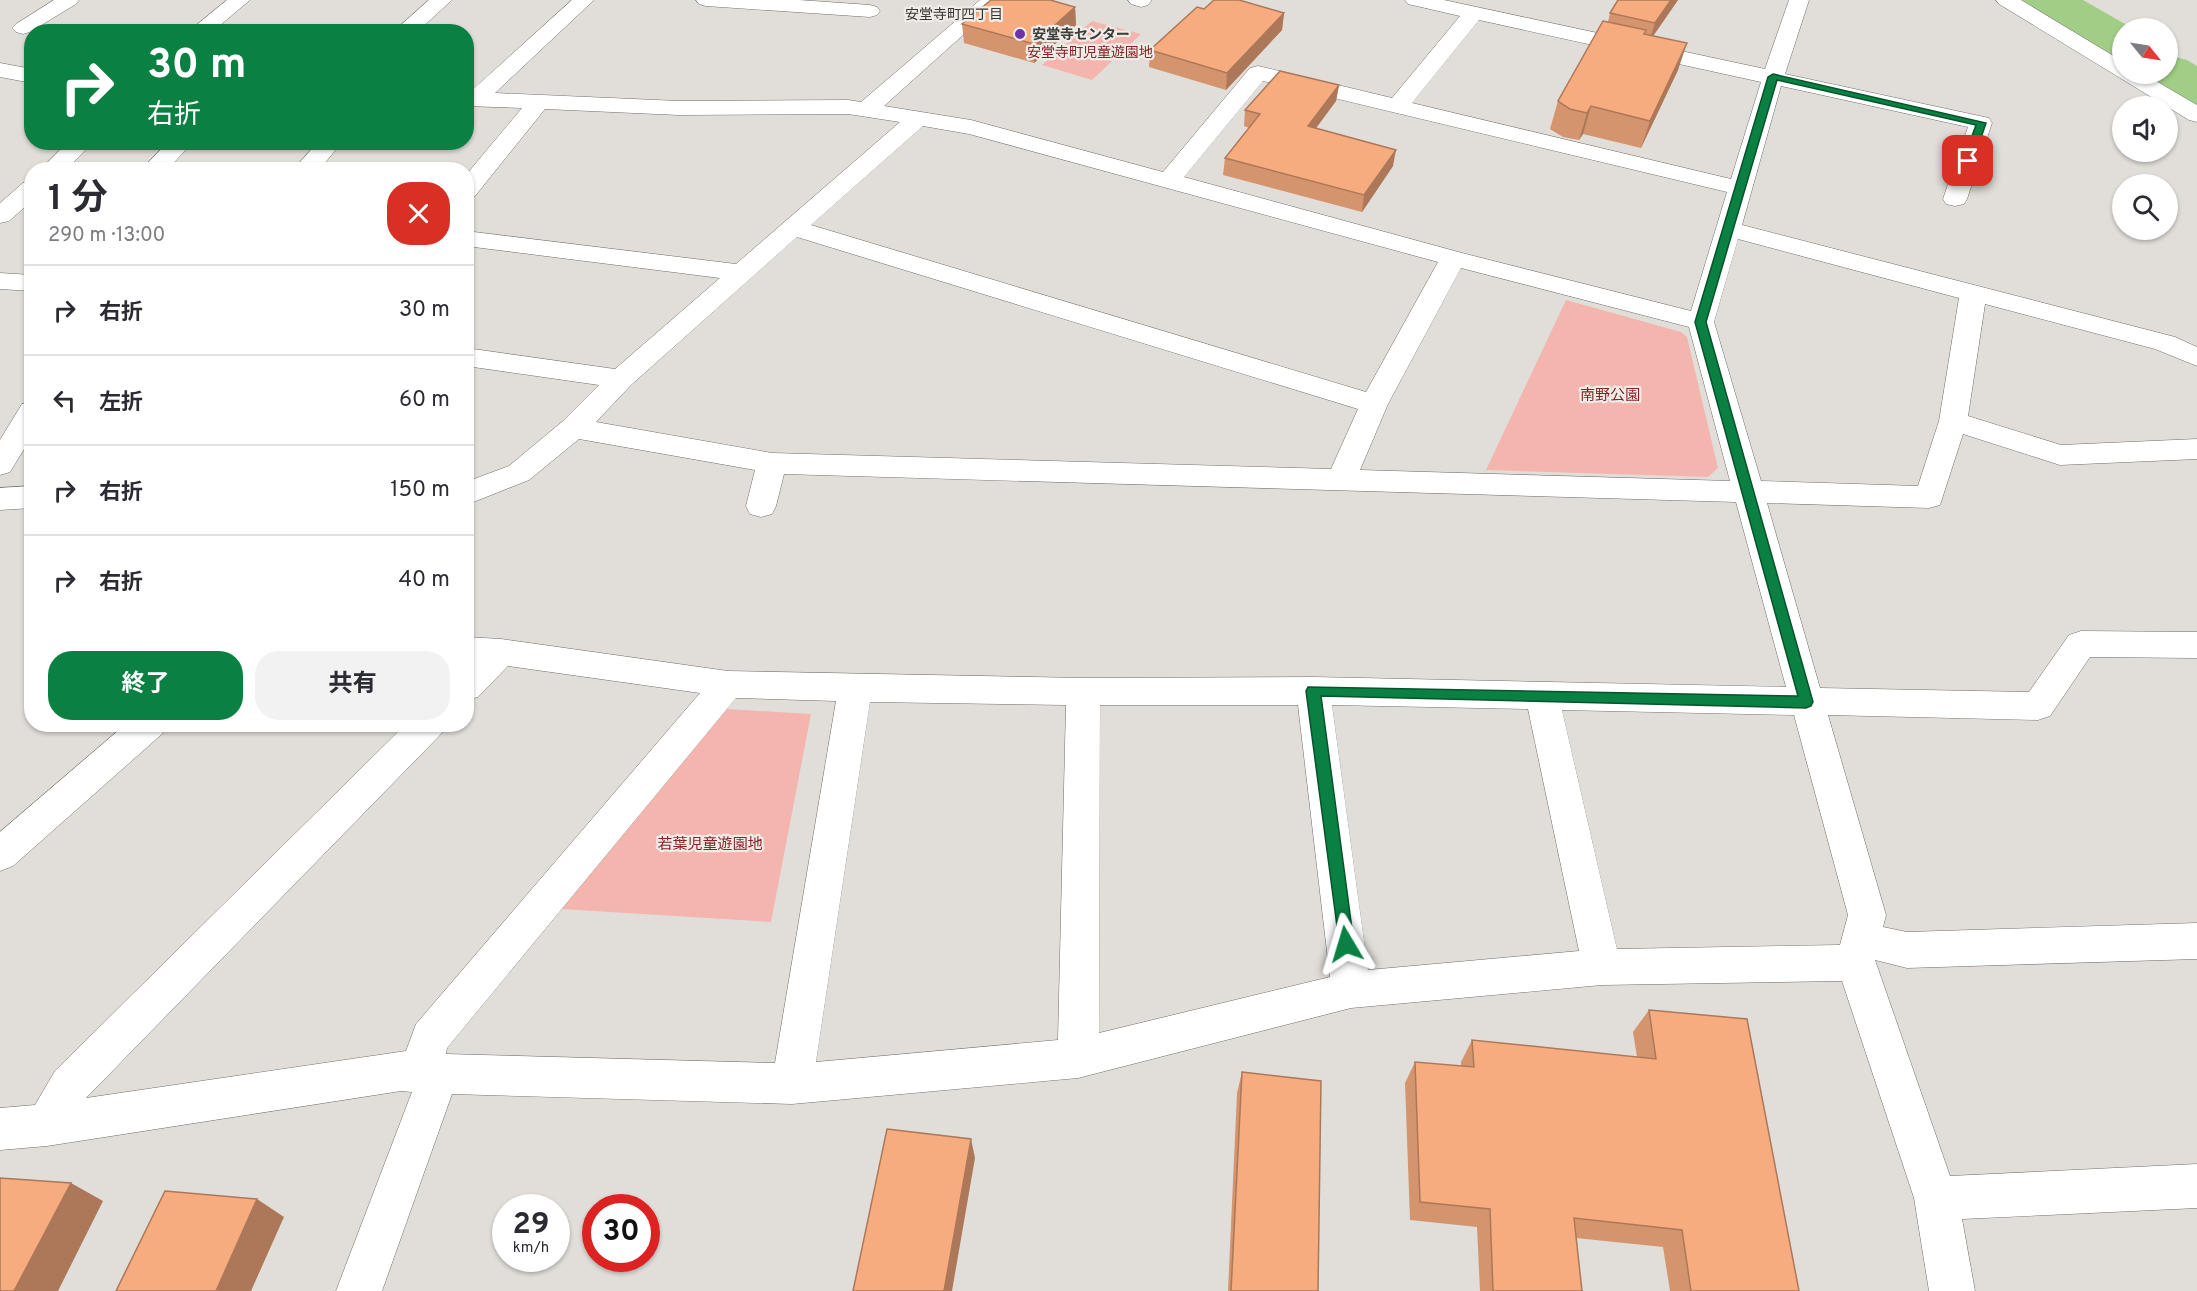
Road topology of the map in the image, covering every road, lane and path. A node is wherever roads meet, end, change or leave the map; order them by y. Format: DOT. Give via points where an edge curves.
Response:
graph roads {
  1 [pos="69,0"];
  2 [pos="240,0"];
  3 [pos="442,0"];
  4 [pos="584,0"];
  5 [pos="717,0"];
  6 [pos="992,0"];
  7 [pos="1415,0"];
  8 [pos="1799,0"];
  9 [pos="2006,0"];
  10 [pos="870,11"];
  11 [pos="1473,14"];
  12 [pos="30,24"];
  13 [pos="208,24"];
  14 [pos="413,24"];
  15 [pos="2112,64"];
  16 [pos="0,70"];
  17 [pos="24,74"];
  18 [pos="1773,77"];
  19 [pos="2146,84"];
  20 [pos="474,96"];
  21 [pos="474,99"];
  22 [pos="538,104"];
  23 [pos="1398,106"];
  24 [pos="866,110"];
  25 [pos="2197,115"];
  26 [pos="917,119"];
  27 [pos="73,150"];
  28 [pos="174,150"];
  29 [pos="324,150"];
  30 [pos="61,162"];
  31 [pos="161,162"];
  32 [pos="312,162"];
  33 [pos="1169,180"];
  34 [pos="474,181"];
  35 [pos="1740,188"];
  36 [pos="24,195"];
  37 [pos="1955,199"];
  38 [pos="0,216"];
  39 [pos="793,228"];
  40 [pos="1728,229"];
  41 [pos="474,239"];
  42 [pos="1453,258"];
  43 [pos="741,273"];
  44 [pos="0,281"];
  45 [pos="24,282"];
  46 [pos="1973,295"];
  47 [pos="1701,322"];
  48 [pos="2197,357"];
  49 [pos="474,358"];
  50 [pos="621,379"];
  51 [pos="1374,404"];
  52 [pos="1953,422"];
  53 [pos="24,424"];
  54 [pos="573,428"];
  55 [pos="2197,449"];
  56 [pos="772,462"];
  57 [pos="0,465"];
  58 [pos="1344,480"];
  59 [pos="474,491"];
  60 [pos="1748,492"];
  61 [pos="24,498"];
  62 [pos="0,499"];
  63 [pos="761,506"];
  64 [pos="2197,645"];
  65 [pos="474,650"];
  66 [pos="501,652"];
  67 [pos="474,679"];
  68 [pos="728,684"];
  69 [pos="855,688"];
  70 [pos="1313,691"];
  71 [pos="1083,692"];
  72 [pos="1542,695"];
  73 [pos="1806,702"];
  74 [pos="141,732"];
  75 [pos="421,732"];
  76 [pos="0,855"];
  77 [pos="2197,941"];
  78 [pos="1858,951"];
  79 [pos="1602,967"];
  80 [pos="1351,990"];
  81 [pos="1078,1058"];
  82 [pos="430,1073"];
  83 [pos="792,1084"];
  84 [pos="47,1125"];
  85 [pos="0,1129"];
  86 [pos="2197,1186"];
  87 [pos="1936,1198"];
  88 [pos="360,1291"];
  89 [pos="1952,1291"];
  1 -- 12 [label="street"];
  2 -- 13 [label="street"];
  3 -- 14 [label="street"];
  4 -- 20 [label="street"];
  5 -- 10 [label="street"];
  6 -- 24 [label="street"];
  7 -- 11 [label="street"];
  8 -- 18 [label="street"];
  9 -- 15 [label="street"];
  11 -- 18 [label="street"];
  11 -- 23 [label="street"];
  16 -- 17 [label="street"];
  18 -- 35 [label="street"];
  18 -- 37 [label="street" via="1981,123"];
  19 -- 25 [label="street"];
  21 -- 22 [label="street"];
  22 -- 24 [label="street" via="780,109 848,106"];
  22 -- 34 [label="street"];
  23 -- 33 [label="street" via="1257,73"];
  23 -- 35 [label="street"];
  24 -- 26 [label="street"];
  26 -- 33 [label="street" via="971,127"];
  26 -- 39 [label="street"];
  27 -- 30 [label="street"];
  28 -- 31 [label="street"];
  29 -- 32 [label="street"];
  33 -- 42 [label="street"];
  35 -- 40 [label="street"];
  36 -- 38 [label="street"];
  39 -- 43 [label="street"];
  39 -- 51 [label="street"];
  40 -- 46 [label="street"];
  40 -- 47 [label="street"];
  41 -- 43 [label="street"];
  42 -- 47 [label="street"];
  42 -- 51 [label="street"];
  43 -- 50 [label="street"];
  44 -- 45 [label="street"];
  46 -- 48 [label="street" via="2165,343"];
  46 -- 52 [label="street"];
  47 -- 60 [label="street"];
  49 -- 50 [label="street"];
  50 -- 54 [label="street"];
  51 -- 58 [label="street"];
  52 -- 55 [label="street" via="2060,455"];
  52 -- 60 [label="street" via="1929,497"];
  53 -- 57 [label="street"];
  54 -- 56 [label="street"];
  54 -- 59 [label="street" via="519,473"];
  56 -- 58 [label="street"];
  56 -- 63 [label="street"];
  58 -- 60 [label="street"];
  60 -- 73 [label="street"];
  61 -- 62 [label="street"];
  64 -- 73 [label="street" via="2081,644 2038,706"];
  65 -- 66 [label="street"];
  66 -- 67 [label="street"];
  66 -- 68 [label="street"];
  68 -- 69 [label="street"];
  68 -- 82 [label="street" via="430,1038"];
  69 -- 71 [label="street"];
  69 -- 83 [label="street"];
  70 -- 71 [label="street"];
  70 -- 72 [label="street"];
  70 -- 80 [label="street"];
  71 -- 81 [label="street"];
  72 -- 73 [label="street"];
  72 -- 79 [label="street"];
  73 -- 78 [label="street" via="1867,915"];
  74 -- 76 [label="street"];
  75 -- 84 [label="street" via="70,1085"];
  77 -- 78 [label="street"];
  78 -- 79 [label="street"];
  78 -- 87 [label="street"];
  79 -- 80 [label="street"];
  80 -- 81 [label="street"];
  81 -- 83 [label="street"];
  82 -- 83 [label="street"];
  82 -- 84 [label="street" via="401,1071"];
  82 -- 88 [label="street"];
  84 -- 85 [label="street"];
  86 -- 87 [label="street"];
  87 -- 89 [label="street"];
}
